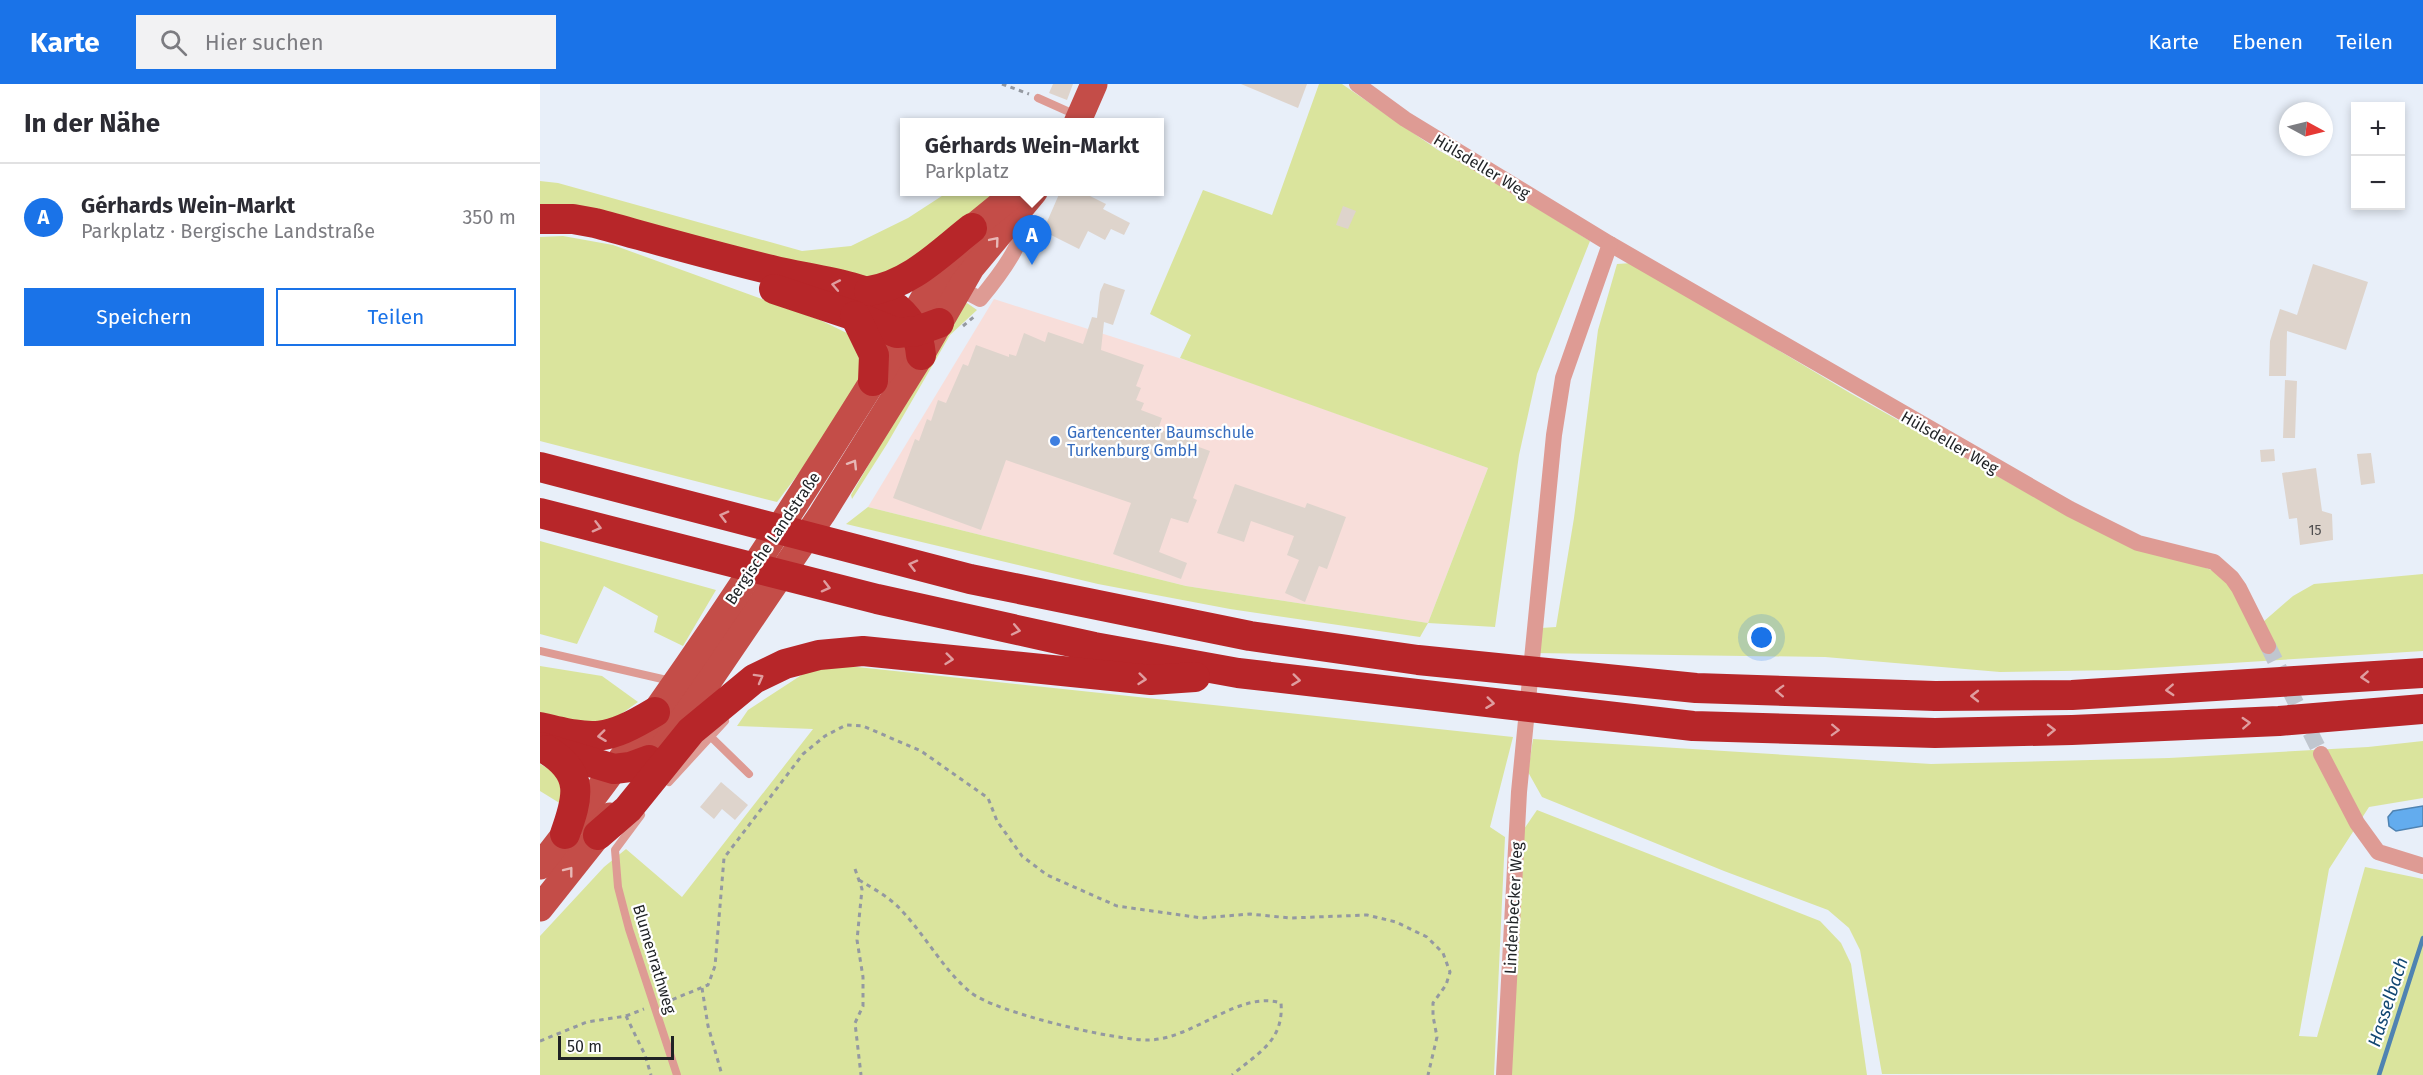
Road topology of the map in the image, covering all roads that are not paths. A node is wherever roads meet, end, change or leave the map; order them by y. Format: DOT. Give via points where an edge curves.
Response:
graph roads {
  1 [pos="1094,84"];
  2 [pos="1357,84"];
  3 [pos="1038,98"];
  4 [pos="1074,118"];
  5 [pos="1079,118"];
  6 [pos="1026,196"];
  7 [pos="1010,204"];
  8 [pos="540,219"];
  9 [pos="540,229"];
  10 [pos="967,235"];
  11 [pos="1610,244"];
  12 [pos="959,288"];
  13 [pos="862,303"];
  14 [pos="918,333"];
  15 [pos="873,381"];
  16 [pos="540,467"];
  17 [pos="540,513"];
  18 [pos="2268,646"];
  19 [pos="540,651"];
  20 [pos="2423,672"];
  21 [pos="1238,674"];
  22 [pos="693,681"];
  23 [pos="2423,709"];
  24 [pos="667,716"];
  25 [pos="729,716"];
  26 [pos="710,736"];
  27 [pos="542,741"];
  28 [pos="2321,754"];
  29 [pos="649,760"];
  30 [pos="614,769"];
  31 [pos="749,774"];
  32 [pos="663,789"];
  33 [pos="648,805"];
  34 [pos="565,834"];
  35 [pos="606,843"];
  36 [pos="540,866"];
  37 [pos="2423,866"];
  38 [pos="540,908"];
  39 [pos="677,1075"];
  40 [pos="1504,1075"];
  1 -- 5 [label="main road"];
  2 -- 11 [label="street, Hülsdeller Weg" via="1405,119"];
  3 -- 4 [label="lane"];
  6 -- 7 [label="main road, Bergische Landstraße"];
  7 -- 10 [label="main road, Bergische Landstraße"];
  12 -- 7 [label="main road, Bergische Landstraße, one-way"];
  13 -- 8 [label="highway, one-way" via="771,270 595,223"];
  9 -- 13 [label="highway" via="574,231 634,243"];
  10 -- 12 [label="main road" via="952,274"];
  10 -- 13 [label="highway" via="912,275"];
  10 -- 14 [label="main road, Bergische Landstraße" via="941,268"];
  11 -- 18 [label="street, Hülsdeller Weg" via="2070,509 2138,543 2214,562 2240,588"];
  11 -- 40 [label="street, Lindenbecker Weg" via="1563,378 1554,435 1523,741"];
  12 -- 14 [label="main road, Bergische Landstraße"];
  13 -- 14 [label="highway" via="892,304"];
  13 -- 15 [label="highway" via="874,355"];
  14 -- 15 [label="main road, Bergische Landstraße"];
  22 -- 14 [label="main road, Bergische Landstraße, one-way" via="763,603 822,514"];
  15 -- 22 [label="main road, Bergische Landstraße" via="734,595"];
  20 -- 16 [label="highway, one-way" via="2072,695 1935,696 1696,688 1418,660 1250,636 970,579"];
  17 -- 21 [label="highway, one-way" via="877,599"];
  19 -- 22 [label="lane"];
  21 -- 23 [label="highway, one-way" via="1693,726 1935,733 2279,721"];
  35 -- 21 [label="highway, one-way" via="628,809 692,730 754,679 785,664 819,655 863,651 1151,680"];
  22 -- 24 [label="main road, Bergische Landstraße"];
  24 -- 27 [label="highway, one-way" via="600,737"];
  24 -- 29 [label="main road, Bergische Landstraße"];
  24 -- 30 [label="main road, Bergische Landstraße"];
  25 -- 26 [label="lane"];
  26 -- 31 [label="lane"];
  26 -- 32 [label="lane"];
  27 -- 30 [label="highway"];
  27 -- 34 [label="highway" via="564,762 575,784 574,810"];
  28 -- 37 [label="street" via="2357,823 2378,852"];
  29 -- 30 [label="highway"];
  29 -- 35 [label="main road, Bergische Landstraße"];
  30 -- 34 [label="main road, Bergische Landstraße"];
  33 -- 35 [label="lane, Bergische Landstraße"];
  34 -- 36 [label="main road, Bergische Landstraße"];
  38 -- 35 [label="main road, Bergische Landstraße, one-way"];
  35 -- 39 [label="lane, Blumenrathweg" via="629,929"];
}
